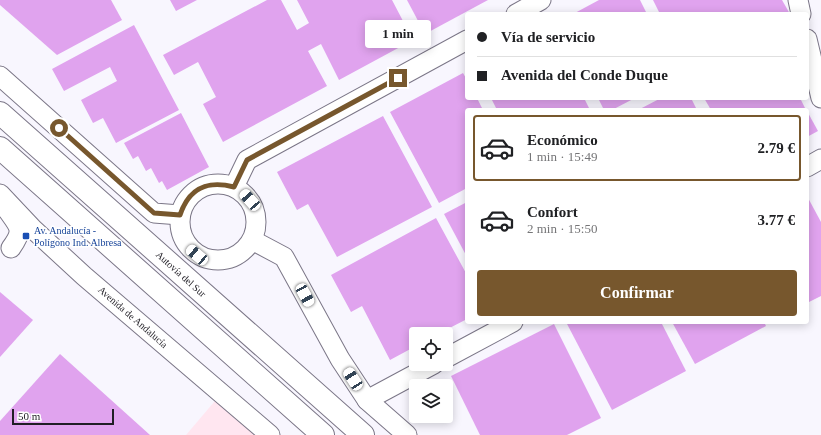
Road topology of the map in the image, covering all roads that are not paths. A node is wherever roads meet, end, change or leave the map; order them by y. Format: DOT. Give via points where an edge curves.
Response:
graph roads {
  1 [pos="541,0"];
  2 [pos="798,0"];
  3 [pos="520,12"];
  4 [pos="801,12"];
  5 [pos="465,41"];
  6 [pos="809,47"];
  7 [pos="0,76"];
  8 [pos="821,98"];
  9 [pos="0,113"];
  10 [pos="0,148"];
  11 [pos="821,159"];
  12 [pos="809,166"];
  13 [pos="234,187"];
  14 [pos="0,194"];
  15 [pos="0,199"];
  16 [pos="180,215"];
  17 [pos="252,240"];
  18 [pos="11,248"];
  19 [pos="509,324"];
  20 [pos="453,354"];
  21 [pos="421,371"];
  22 [pos="366,400"];
  23 [pos="270,435"];
  24 [pos="323,435"];
  25 [pos="363,435"];
  26 [pos="407,435"];
  1 -- 3 [label="street"];
  2 -- 4 [label="street"];
  5 -- 13 [label="street" via="247,160"];
  6 -- 8 [label="street"];
  7 -- 16 [label="street" via="154,213"];
  9 -- 25 [label="highway, Autovía del Sur"];
  10 -- 24 [label="highway"];
  11 -- 12 [label="street"];
  13 -- 16 [label="street" via="211,184 200,188 184,204"];
  13 -- 17 [label="street" via="246,197 254,210 256,230"];
  14 -- 23 [label="street, Avenida de Andalucía" via="33,230 84,276"];
  15 -- 18 [label="street" via="19,227 18,237"];
  16 -- 17 [label="street" via="179,224 184,242 205,259 232,258 244,250"];
  17 -- 22 [label="street" via="284,257"];
  19 -- 20 [label="street"];
  21 -- 22 [label="street"];
  22 -- 26 [label="street"];
}
